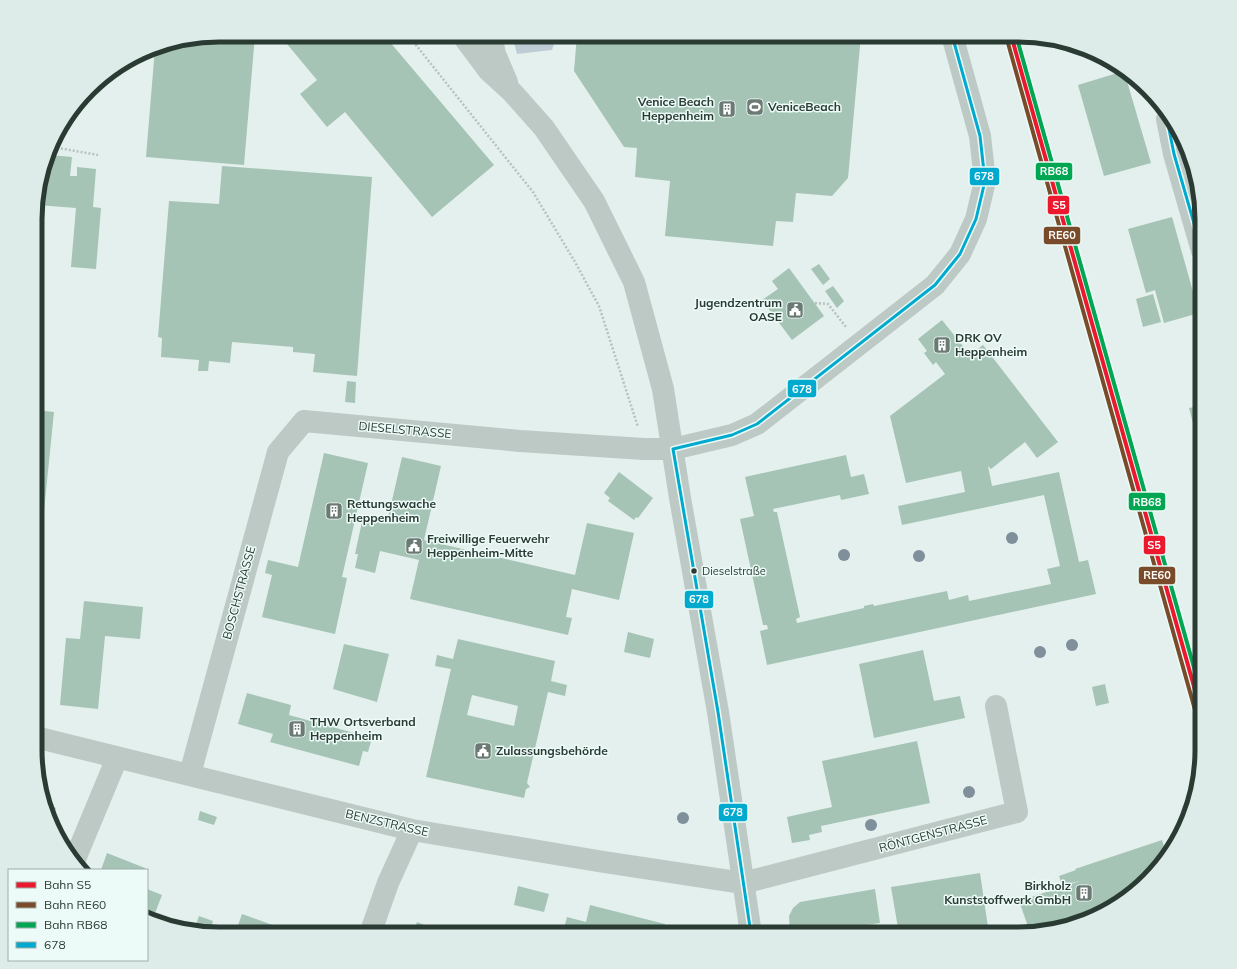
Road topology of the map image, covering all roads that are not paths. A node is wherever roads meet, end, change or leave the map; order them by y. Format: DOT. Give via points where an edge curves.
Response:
graph roads {
  1 [pos="467,42"];
  2 [pos="493,42"];
  3 [pos="954,42"];
  4 [pos="512,92"];
  5 [pos="1168,126"];
  6 [pos="1195,227"];
  7 [pos="304,421"];
  8 [pos="673,449"];
  9 [pos="996,706"];
  10 [pos="42,739"];
  11 [pos="117,758"];
  12 [pos="190,774"];
  13 [pos="412,830"];
  14 [pos="77,855"];
  15 [pos="743,883"];
  16 [pos="372,927"];
  17 [pos="750,927"];
  1 -- 4 [label="street" via="488,71"];
  2 -- 4 [label="street" via="495,54"];
  3 -- 8 [label="street, DIESELSTRASSE" via="980,136 985,181 976,219 960,254 936,285 757,424 732,435"];
  4 -- 8 [label="street" via="544,128 594,201 634,282 663,389"];
  5 -- 6 [label="street"];
  7 -- 8 [label="street, DIESELSTRASSE" via="520,441"];
  7 -- 12 [label="street, BOSCHSTRASSE" via="278,452"];
  8 -- 15 [label="street" via="718,712"];
  9 -- 15 [label="street, RÖNTGENSTRASSE" via="1017,812"];
  10 -- 11 [label="street, BENZSTRASSE"];
  11 -- 12 [label="street, BENZSTRASSE"];
  11 -- 14 [label="street"];
  12 -- 13 [label="street, BENZSTRASSE"];
  13 -- 15 [label="street, BENZSTRASSE"];
  13 -- 16 [label="street" via="388,883"];
  15 -- 17 [label="street"];
}
